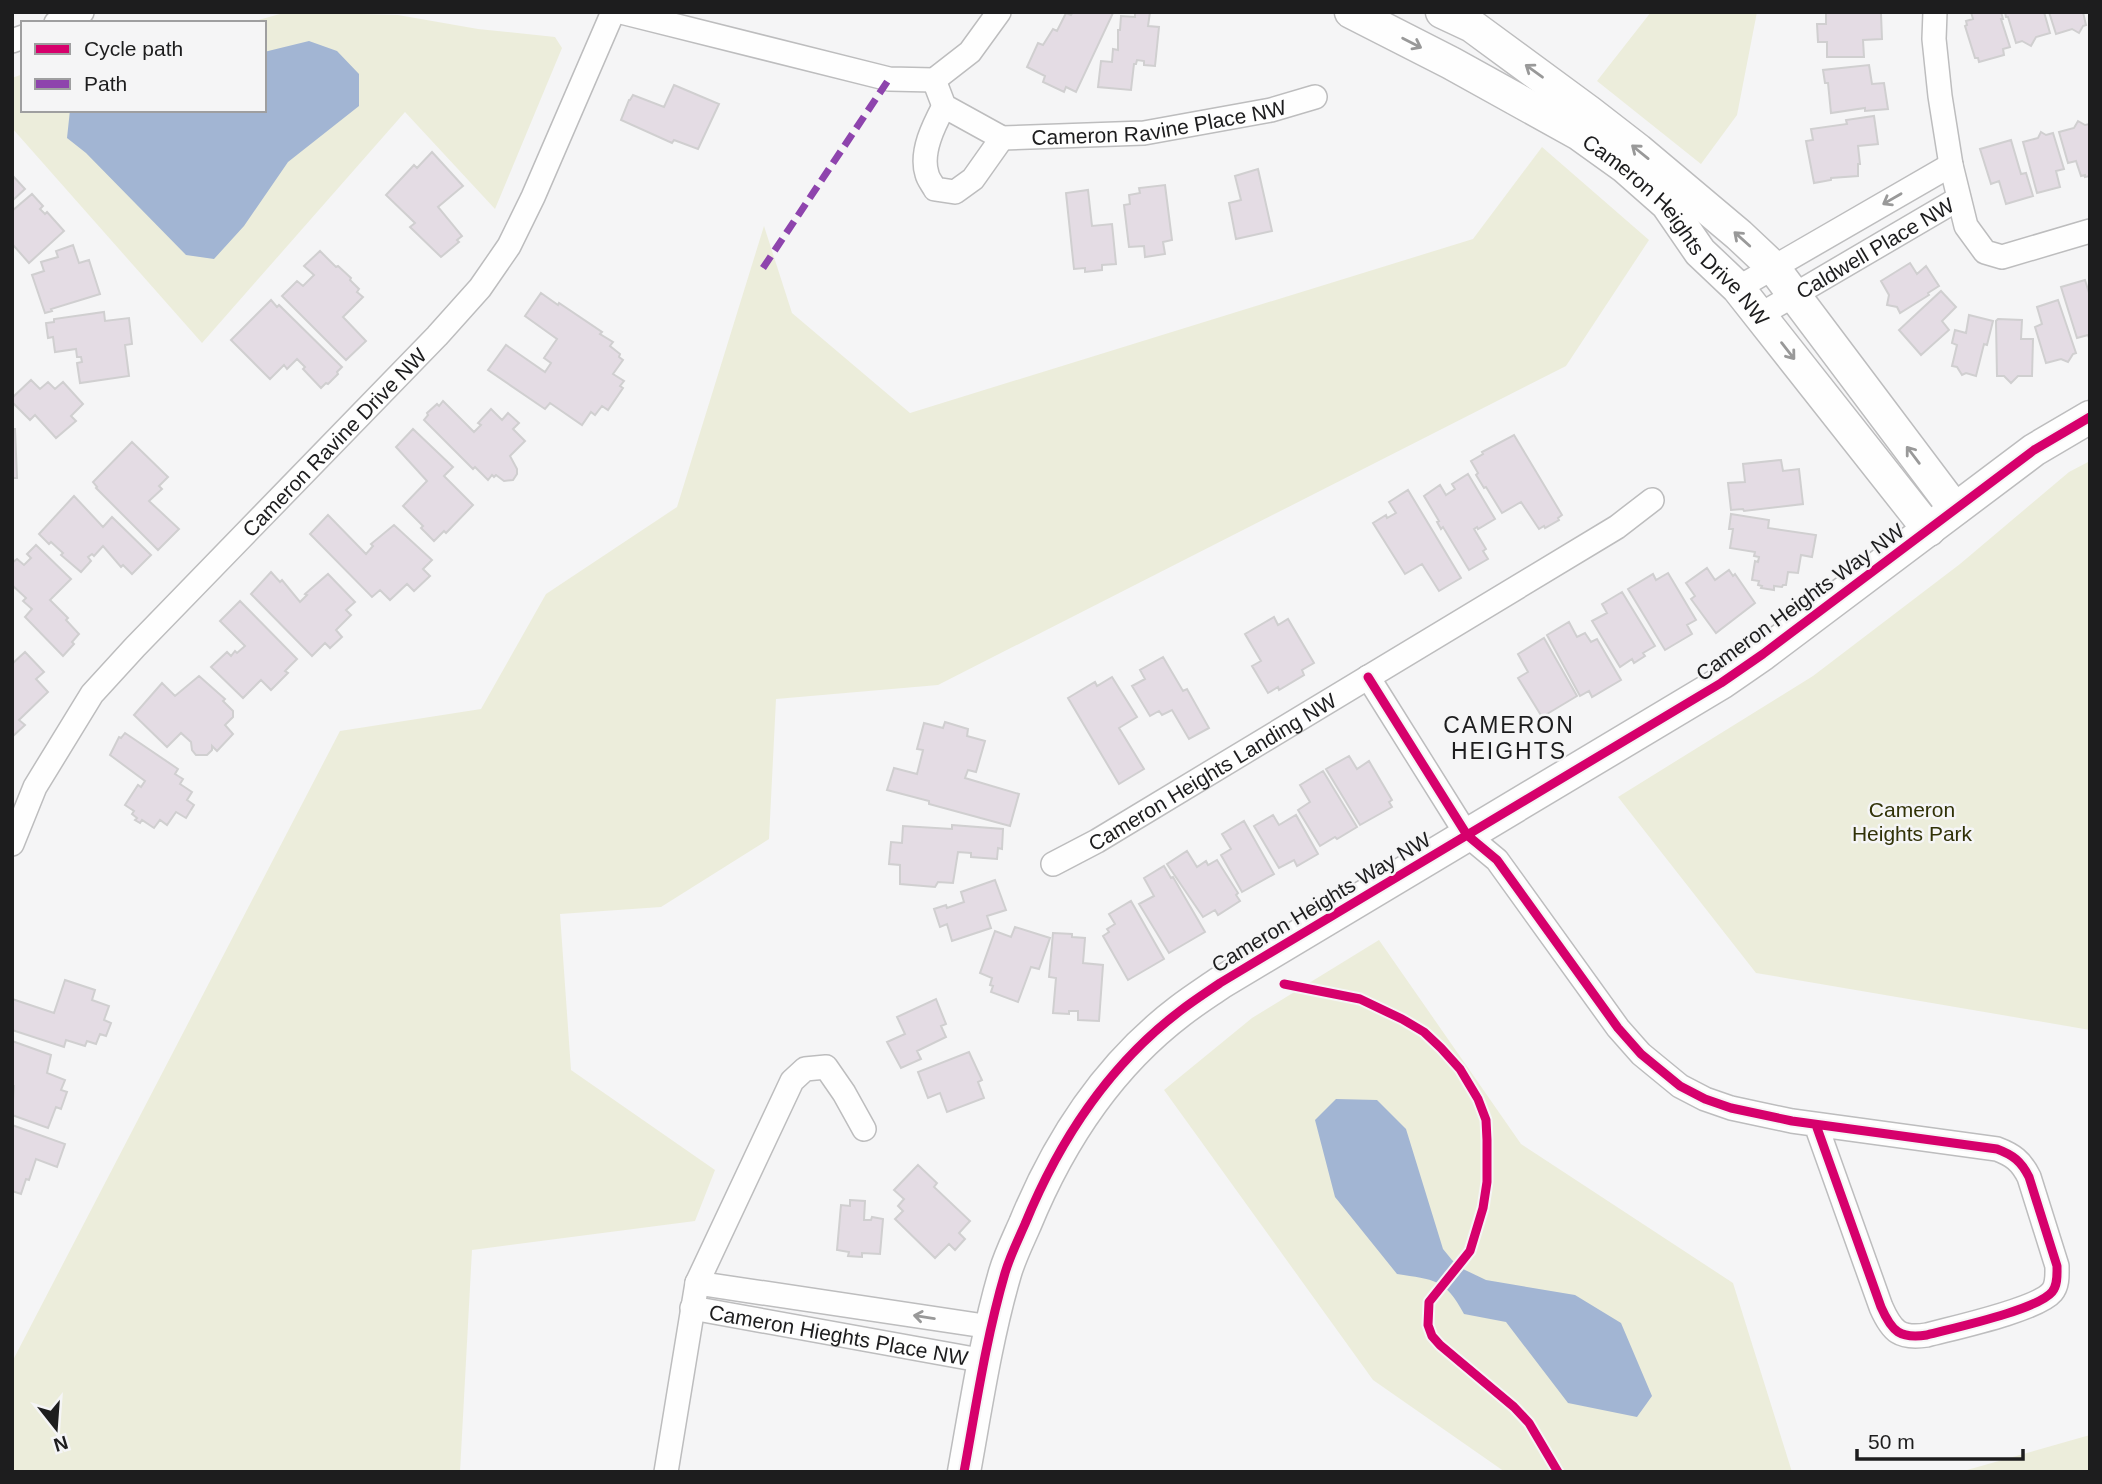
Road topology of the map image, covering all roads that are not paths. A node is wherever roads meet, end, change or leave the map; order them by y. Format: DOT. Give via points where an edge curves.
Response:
graph roads {
  1 [pos="82,12"];
  2 [pos="613,12"];
  3 [pos="621,12"];
  4 [pos="999,12"];
  5 [pos="1350,12"];
  6 [pos="1441,12"];
  7 [pos="1934,12"];
  8 [pos="60,21"];
  9 [pos="934,80"];
  10 [pos="1315,97"];
  11 [pos="944,106"];
  12 [pos="1584,123"];
  13 [pos="1002,138"];
  14 [pos="1951,165"];
  15 [pos="1678,199"];
  16 [pos="1958,199"];
  17 [pos="2090,231"];
  18 [pos="1773,267"];
  19 [pos="1738,288"];
  20 [pos="1793,296"];
  21 [pos="1760,316"];
  22 [pos="2090,417"];
  23 [pos="1652,500"];
  24 [pos="1955,509"];
  25 [pos="1929,530"];
  26 [pos="1368,677"];
  27 [pos="1467,835"];
  28 [pos="12,844"];
  29 [pos="1053,864"];
  30 [pos="1816,1125"];
  31 [pos="864,1129"];
  32 [pos="697,1283"];
  33 [pos="692,1308"];
  34 [pos="991,1327"];
  35 [pos="985,1361"];
  36 [pos="666,1472"];
  37 [pos="964,1472"];
  1 -- 8 [label="street"];
  2 -- 28 [label="street, Cameron Ravine Drive NW" via="533,197 509,246 480,288 92,694 35,787"];
  3 -- 9 [label="street" via="889,79"];
  4 -- 9 [label="street" via="970,52"];
  5 -- 12 [label="street, Cameron Heights Drive NW, one-way"];
  12 -- 6 [label="street, Cameron Heights Drive NW, one-way" via="1472,26"];
  7 -- 14 [label="street, Caldwell Place NW"];
  9 -- 11 [label="street"];
  10 -- 13 [label="street, Cameron Ravine Place NW" via="1271,110 1144,133"];
  11 -- 13 [label="street, Cameron Ravine Place NW"];
  11 -- 13 [label="street, Cameron Ravine Place NW" via="926,150 926,173 936,189 955,192 973,179"];
  12 -- 15 [label="street, Cameron Heights Drive NW" via="1638,149"];
  14 -- 16 [label="street, Caldwell Place NW"];
  14 -- 18 [label="street, Caldwell Place NW, one-way"];
  18 -- 15 [label="street, Cameron Heights Drive NW, one-way"];
  15 -- 19 [label="street, Cameron Heights Drive NW" via="1700,252"];
  16 -- 17 [label="street" via="1966,226 1985,252 2002,257"];
  16 -- 20 [label="street, Caldwell Place NW"];
  18 -- 19 [label="street, Caldwell Place NW"];
  18 -- 20 [label="street, Cameron Heights Drive NW"];
  19 -- 21 [label="street, Cameron Heights Drive NW"];
  20 -- 21 [label="street, Caldwell Place NW"];
  24 -- 20 [label="street, Cameron Heights Drive NW, one-way"];
  21 -- 25 [label="street, Cameron Heights Drive NW, one-way"];
  22 -- 24 [label="street, Cameron Heights Way NW" via="2034,450"];
  23 -- 26 [label="street, Cameron Heights Landing NW" via="1617,527"];
  24 -- 25 [label="street, Cameron Heights Way NW"];
  25 -- 27 [label="street, Cameron Heights Way NW" via="1721,683"];
  26 -- 27 [label="street"];
  26 -- 29 [label="street, Cameron Heights Landing NW"];
  27 -- 30 [label="street" via="1497,860 1618,1028 1661,1072 1704,1099"];
  27 -- 34 [label="street, Cameron Heights Way NW" via="1220,983 1179,1011 1134,1052 1092,1099 1049,1170 1006,1271"];
  30 -- 30 [label="street" via="2012,1154 2029,1177 2054,1253 2057,1280 2052,1292 2022,1308 1927,1335 1911,1337 1897,1332 1881,1307"];
  31 -- 32 [label="street, Cameron Hieghts Place NW" via="826,1067 805,1069 792,1081"];
  32 -- 33 [label="street, Cameron Hieghts Place NW"];
  34 -- 32 [label="street, Cameron Hieghts Place NW, one-way"];
  33 -- 35 [label="street, Cameron Hieghts Place NW"];
  33 -- 36 [label="street, Cameron Hieghts Place NW"];
  34 -- 35 [label="street, Cameron Heights Way NW"];
  35 -- 37 [label="street, Cameron Heights Way NW"];
}
